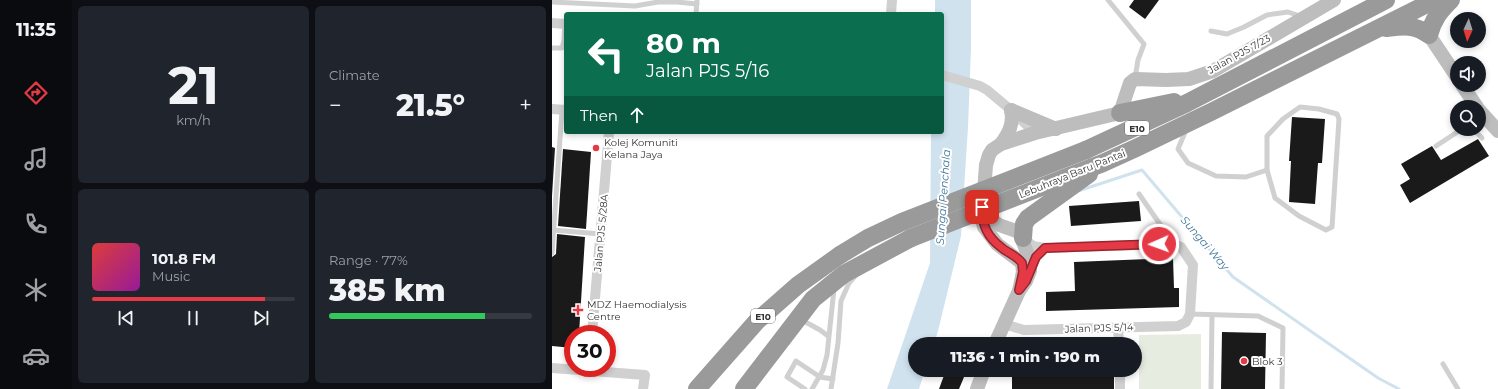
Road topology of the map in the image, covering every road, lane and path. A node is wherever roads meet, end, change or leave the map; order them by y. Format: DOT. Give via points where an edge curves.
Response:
graph roads {
  1 [pos="892,0"];
  2 [pos="1108,0"];
  3 [pos="1334,0"];
  4 [pos="1386,0"];
  5 [pos="1435,0"];
  6 [pos="1451,0"];
  7 [pos="552,2"];
  8 [pos="697,2"];
  9 [pos="1368,5"];
  10 [pos="696,12"];
  11 [pos="891,12"];
  12 [pos="1303,17"];
  13 [pos="552,23"];
  14 [pos="564,24"];
  15 [pos="1378,29"];
  16 [pos="1211,31"];
  17 [pos="1429,35"];
  18 [pos="564,41"];
  19 [pos="552,48"];
  20 [pos="1450,66"];
  21 [pos="944,76"];
  22 [pos="1135,79"];
  23 [pos="1187,103"];
  24 [pos="560,110"];
  25 [pos="1012,110"];
  26 [pos="1120,112"];
  27 [pos="1486,119"];
  28 [pos="1189,122"];
  29 [pos="1056,129"];
  30 [pos="1498,132"];
  31 [pos="1035,133"];
  32 [pos="609,134"];
  33 [pos="1451,136"];
  34 [pos="1001,144"];
  35 [pos="1436,146"];
  36 [pos="1267,170"];
  37 [pos="1077,177"];
  38 [pos="1139,194"];
  39 [pos="982,207"];
  40 [pos="553,230"];
  41 [pos="601,234"];
  42 [pos="1023,238"];
  43 [pos="909,239"];
  44 [pos="1173,244"];
  45 [pos="1002,248"];
  46 [pos="1045,248"];
  47 [pos="552,253"];
  48 [pos="1031,266"];
  49 [pos="834,282"];
  50 [pos="1019,290"];
  51 [pos="1190,314"];
  52 [pos="1212,315"];
  53 [pos="797,318"];
  54 [pos="1004,324"];
  55 [pos="593,325"];
  56 [pos="1118,327"];
  57 [pos="828,336"];
  58 [pos="998,337"];
  59 [pos="1119,337"];
  60 [pos="1443,364"];
  61 [pos="552,368"];
  62 [pos="564,368"];
  63 [pos="616,372"];
  64 [pos="820,377"];
  65 [pos="981,377"];
  66 [pos="1120,377"];
  67 [pos="833,379"];
  68 [pos="643,389"];
  69 [pos="697,389"];
  70 [pos="744,389"];
  71 [pos="805,389"];
  72 [pos="812,389"];
  73 [pos="830,389"];
  74 [pos="977,389"];
  75 [pos="1120,389"];
  76 [pos="1211,389"];
  77 [pos="1282,389"];
  78 [pos="1458,389"];
  1 -- 11 [label="street"];
  2 -- 22 [label="lane" via="1144,44"];
  3 -- 12 [label="street, Jalan PJS 7/23"];
  4 -- 9 [label="highway, Lebuhraya Baru Pantai / E10"];
  5 -- 15 [label="highway, Lebuhraya Baru Pantai / E10"];
  6 -- 17 [label="highway" via="1440,10"];
  7 -- 8 [label="lane" via="635,6 658,2"];
  8 -- 10 [label="lane"];
  9 -- 23 [label="highway, Lebuhraya Baru Pantai / E10"];
  12 -- 16 [label="lane" via="1288,12 1267,15 1227,34"];
  12 -- 22 [label="street, Jalan PJS 7/23" via="1213,71 1189,79"];
  13 -- 14 [label="street"];
  15 -- 17 [label="highway" via="1409,26 1419,28"];
  15 -- 28 [label="highway, Lebuhraya Baru Pantai / E10"];
  17 -- 20 [label="street"];
  18 -- 19 [label="lane" via="562,48"];
  21 -- 25 [label="street" via="980,86"];
  22 -- 26 [label="street" via="1130,83"];
  23 -- 26 [label="highway" via="1170,102"];
  23 -- 69 [label="highway, Lebuhraya Baru Pantai / E10, bridge" via="1086,150 902,222 868,238 798,285 757,321"];
  24 -- 40 [label="lane"];
  25 -- 29 [label="street"];
  25 -- 31 [label="street"];
  25 -- 34 [label="street" via="1013,118 1008,135"];
  26 -- 29 [label="street"];
  27 -- 30 [label="street"];
  28 -- 36 [label="lane" via="1178,149 1188,163 1216,176 1246,177"];
  28 -- 37 [label="highway, Lebuhraya Baru Pantai / E10" via="1103,162"];
  29 -- 31 [label="street"];
  31 -- 34 [label="street"];
  32 -- 41 [label="street, Jalan PJS 5/28A"];
  33 -- 35 [label="lane"];
  34 -- 39 [label="street" via="994,147 986,165"];
  36 -- 36 [label="lane" via="1267,136 1283,119 1300,108 1320,109 1337,114 1339,119 1332,227 1326,230 1299,216 1275,198"];
  37 -- 42 [label="highway" via="1028,218 1024,224"];
  37 -- 43 [label="highway, Lebuhraya Baru Pantai / E10, bridge"];
  38 -- 44 [label="lane"];
  39 -- 42 [label="street" via="990,219 999,225 1016,230"];
  39 -- 45 [label="street" via="984,228"];
  40 -- 41 [label="lane"];
  40 -- 47 [label="lane"];
  41 -- 55 [label="street, Jalan PJS 5/28A"];
  42 -- 45 [label="street" via="1014,248"];
  42 -- 46 [label="street" via="1033,246"];
  42 -- 48 [label="street"];
  43 -- 49 [label="highway, Lebuhraya Baru Pantai / E10"];
  43 -- 67 [label="lane" via="858,273 849,283 841,301"];
  44 -- 46 [label="street"];
  44 -- 51 [label="street" via="1181,247 1193,265"];
  45 -- 50 [label="street" via="1022,263"];
  46 -- 48 [label="street"];
  48 -- 50 [label="street" via="1026,281"];
  49 -- 53 [label="highway, Lebuhraya Baru Pantai / E10" via="813,299"];
  49 -- 57 [label="lane"];
  50 -- 54 [label="street"];
  51 -- 52 [label="lane"];
  51 -- 56 [label="street, Jalan PJS 5/14" via="1186,322 1178,326"];
  52 -- 76 [label="lane"];
  52 -- 77 [label="lane" via="1258,316 1283,328"];
  53 -- 57 [label="lane"];
  53 -- 70 [label="highway, Lebuhraya Baru Pantai / E10"];
  54 -- 56 [label="street, Jalan PJS 5/14" via="1024,330"];
  54 -- 58 [label="street"];
  56 -- 59 [label="street"];
  57 -- 64 [label="lane" via="828,355"];
  60 -- 78 [label="lane"];
  61 -- 62 [label="street"];
  63 -- 68 [label="street" via="645,375"];
  64 -- 67 [label="lane"];
  64 -- 71 [label="lane" via="796,361 787,377"];
  64 -- 72 [label="lane"];
  65 -- 74 [label="street"];
  66 -- 75 [label="street"];
  67 -- 73 [label="lane"];
}
